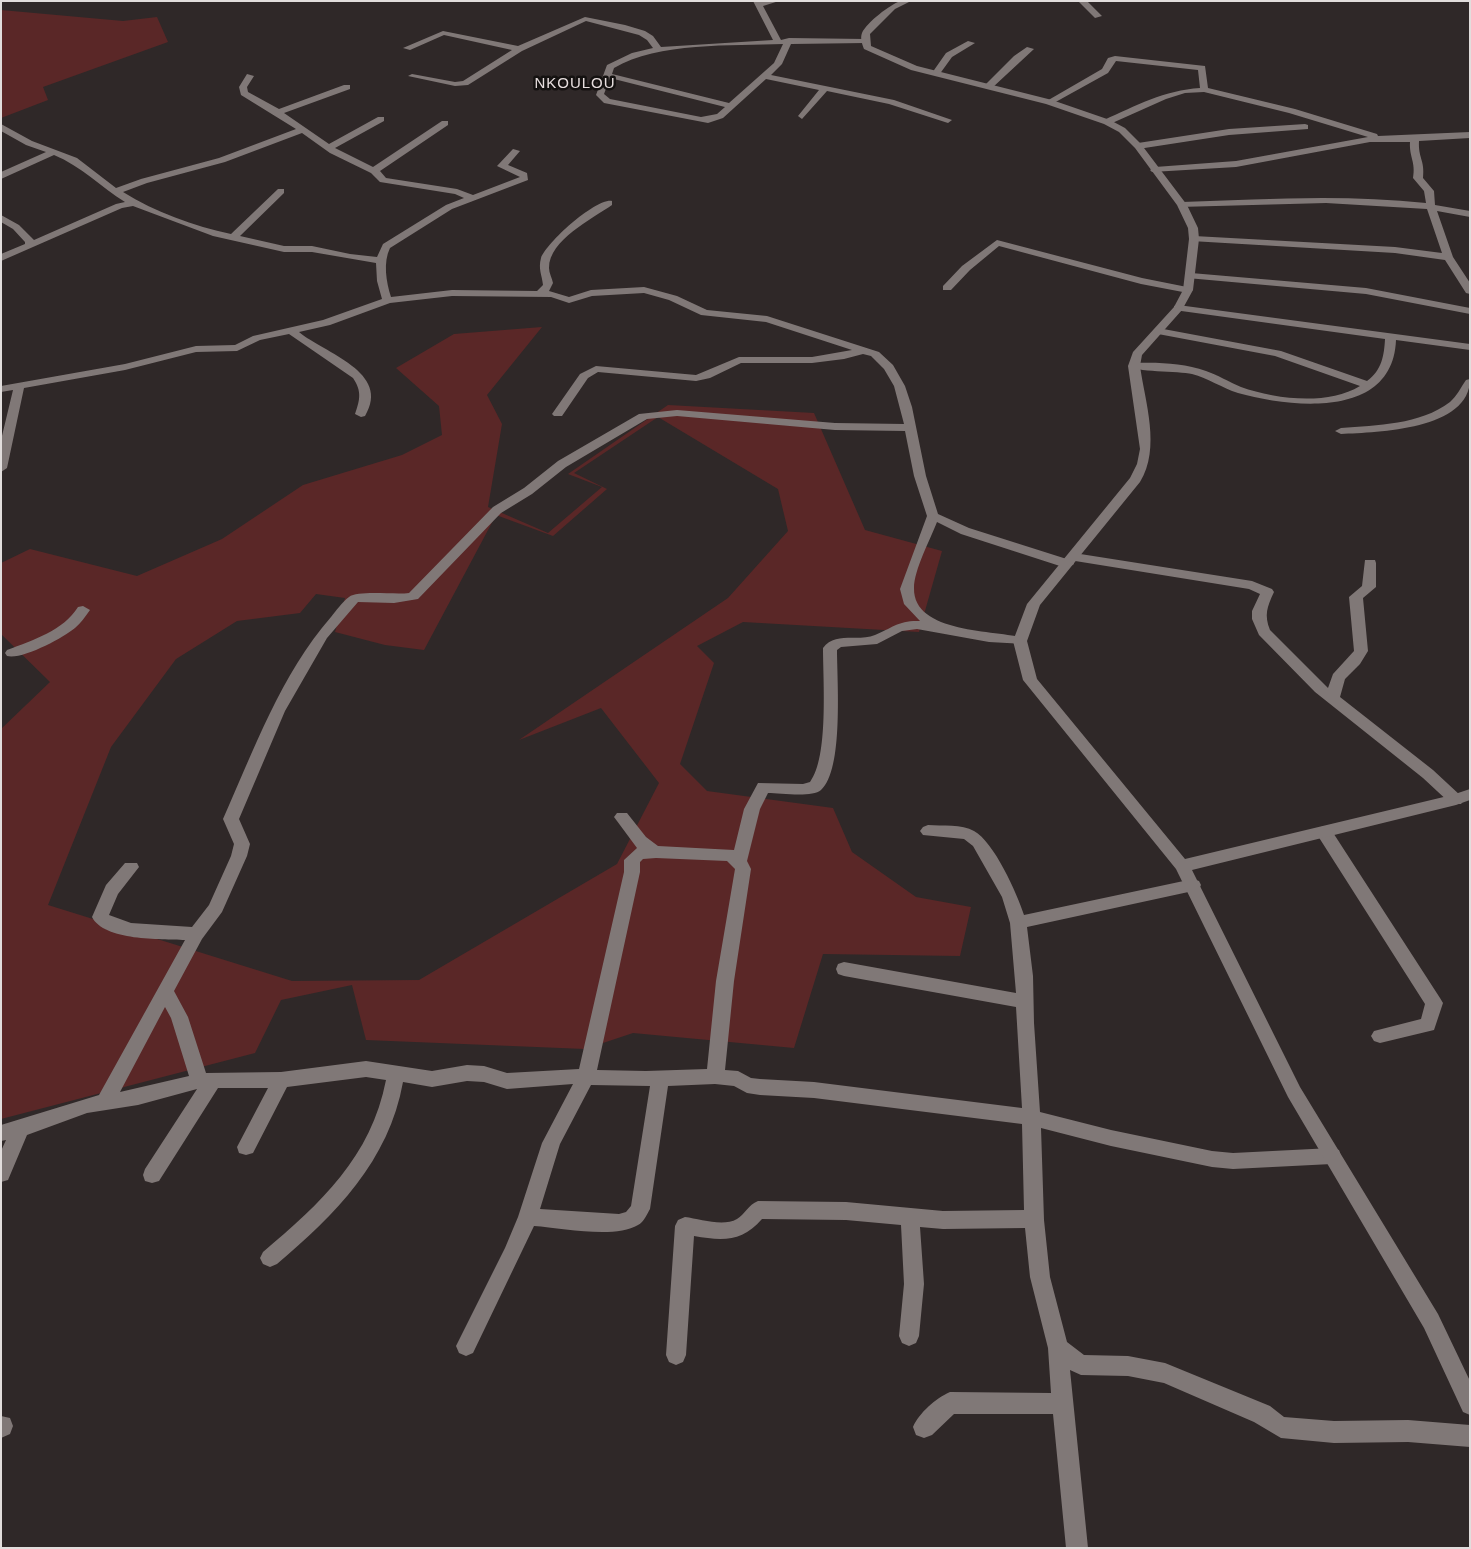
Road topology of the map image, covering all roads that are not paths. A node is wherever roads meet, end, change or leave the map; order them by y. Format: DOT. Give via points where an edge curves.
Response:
graph roads {
  1 [pos="775,1"];
  2 [pos="907,1"];
  3 [pos="1082,1"];
  4 [pos="757,3"];
  5 [pos="1098,16"];
  6 [pos="789,40"];
  7 [pos="864,40"];
  8 [pos="778,41"];
  9 [pos="971,42"];
  10 [pos="406,48"];
  11 [pos="519,49"];
  12 [pos="1030,49"];
  13 [pos="659,50"];
  14 [pos="936,73"];
  15 [pos="607,74"];
  16 [pos="250,76"];
  17 [pos="412,76"];
  18 [pos="765,76"];
  19 [pos="989,86"];
  20 [pos="347,87"];
  21 [pos="826,87"];
  22 [pos="1204,90"];
  23 [pos="1049,102"];
  24 [pos="731,106"];
  25 [pos="278,112"];
  26 [pos="802,116"];
  27 [pos="381,118"];
  28 [pos="948,120"];
  29 [pos="1107,122"];
  30 [pos="445,123"];
  31 [pos="1,126"];
  32 [pos="1305,127"];
  33 [pos="302,130"];
  34 [pos="1470,135"];
  35 [pos="1383,139"];
  36 [pos="1415,139"];
  37 [pos="1138,146"];
  38 [pos="329,148"];
  39 [pos="516,151"];
  40 [pos="54,152"];
  41 [pos="1155,170"];
  42 [pos="374,171"];
  43 [pos="1,176"];
  44 [pos="281,191"];
  45 [pos="115,192"];
  46 [pos="470,197"];
  47 [pos="134,203"];
  48 [pos="610,203"];
  49 [pos="1182,205"];
  50 [pos="1431,207"];
  51 [pos="1470,214"];
  52 [pos="1,218"];
  53 [pos="232,237"];
  54 [pos="1194,239"];
  55 [pos="30,245"];
  56 [pos="1448,257"];
  57 [pos="1,258"];
  58 [pos="381,260"];
  59 [pos="1191,276"];
  60 [pos="947,288"];
  61 [pos="1188,290"];
  62 [pos="1470,291"];
  63 [pos="538,294"];
  64 [pos="388,300"];
  65 [pos="1178,308"];
  66 [pos="1470,311"];
  67 [pos="1158,331"];
  68 [pos="292,332"];
  69 [pos="1391,336"];
  70 [pos="1470,346"];
  71 [pos="864,350"];
  72 [pos="1134,366"];
  73 [pos="1470,382"];
  74 [pos="1370,386"];
  75 [pos="19,387"];
  76 [pos="1,389"];
  77 [pos="361,414"];
  78 [pos="558,414"];
  79 [pos="910,426"];
  80 [pos="1341,431"];
  81 [pos="1,468"];
  82 [pos="933,516"];
  83 [pos="1071,560"];
  84 [pos="1370,563"];
  85 [pos="83,610"];
  86 [pos="953,630"];
  87 [pos="1020,641"];
  88 [pos="7,652"];
  89 [pos="1332,699"];
  90 [pos="1463,797"];
  91 [pos="622,816"];
  92 [pos="928,831"];
  93 [pos="1324,832"];
  94 [pos="656,852"];
  95 [pos="739,861"];
  96 [pos="131,866"];
  97 [pos="1182,866"];
  98 [pos="1193,885"];
  99 [pos="1018,923"];
  100 [pos="196,934"];
  101 [pos="844,970"];
  102 [pos="166,993"];
  103 [pos="1025,1002"];
  104 [pos="1380,1036"];
  105 [pos="396,1073"];
  106 [pos="586,1076"];
  107 [pos="716,1076"];
  108 [pos="660,1079"];
  109 [pos="281,1080"];
  110 [pos="206,1081"];
  111 [pos="106,1100"];
  112 [pos="1030,1117"];
  113 [pos="20,1129"];
  114 [pos="1,1133"];
  115 [pos="246,1147"];
  116 [pos="1332,1156"];
  117 [pos="1,1174"];
  118 [pos="152,1175"];
  119 [pos="528,1217"];
  120 [pos="910,1218"];
  121 [pos="1034,1220"];
  122 [pos="270,1258"];
  123 [pos="909,1336"];
  124 [pos="466,1346"];
  125 [pos="1058,1348"];
  126 [pos="676,1355"];
  127 [pos="1063,1404"];
  128 [pos="1470,1405"];
  129 [pos="924,1427"];
  130 [pos="1470,1436"];
  131 [pos="1077,1548"];
  1 -- 4 [label="street"];
  2 -- 7 [label="street" via="892,7 876,21"];
  3 -- 5 [label="street"];
  4 -- 8 [label="street"];
  6 -- 7 [label="street"];
  6 -- 8 [label="street"];
  6 -- 18 [label="street" via="778,64"];
  7 -- 14 [label="street" via="867,47 884,58"];
  8 -- 13 [label="street"];
  9 -- 14 [label="street" via="949,55"];
  10 -- 11 [label="street" via="443,33"];
  11 -- 13 [label="street" via="585,20 642,33"];
  11 -- 17 [label="street" via="465,83"];
  12 -- 19 [label="street"];
  13 -- 15 [label="street" via="616,63"];
  14 -- 19 [label="street"];
  15 -- 24 [label="street"];
  15 -- 24 [label="street" via="600,95 607,101 708,120 720,116"];
  16 -- 25 [label="street" via="243,87 244,93"];
  18 -- 21 [label="street"];
  18 -- 24 [label="street"];
  19 -- 23 [label="street"];
  20 -- 25 [label="street"];
  21 -- 26 [label="street"];
  21 -- 28 [label="street"];
  22 -- 23 [label="street" via="1202,68 1115,58 1105,71"];
  22 -- 29 [label="street" via="1163,97"];
  22 -- 35 [label="street"];
  23 -- 29 [label="street"];
  25 -- 33 [label="street"];
  27 -- 38 [label="street"];
  29 -- 37 [label="street" via="1122,130"];
  30 -- 42 [label="street"];
  31 -- 40 [label="street" via="29,143"];
  32 -- 37 [label="street" via="1229,132"];
  33 -- 38 [label="street"];
  33 -- 45 [label="street" via="222,160"];
  34 -- 36 [label="street"];
  35 -- 36 [label="street"];
  35 -- 41 [label="street" via="1236,164"];
  36 -- 50 [label="street" via="1414,154 1420,164 1418,178 1429,191"];
  37 -- 41 [label="street"];
  38 -- 42 [label="street"];
  39 -- 46 [label="street" via="502,166 525,178"];
  40 -- 43 [label="street"];
  40 -- 45 [label="street" via="74,160"];
  41 -- 49 [label="street"];
  42 -- 46 [label="street" via="391,183 452,191"];
  44 -- 53 [label="street"];
  45 -- 47 [label="street"];
  46 -- 58 [label="street" via="390,243 383,249"];
  47 -- 53 [label="street" via="186,224"];
  47 -- 55 [label="street" via="119,206"];
  48 -- 63 [label="street" via="570,230 550,251 544,269 548,286"];
  49 -- 50 [label="street" via="1340,201"];
  49 -- 54 [label="street"];
  50 -- 51 [label="street"];
  50 -- 56 [label="street"];
  52 -- 55 [label="street" via="26,236"];
  53 -- 58 [label="street" via="284,249 312,249"];
  54 -- 56 [label="street" via="1395,250"];
  54 -- 59 [label="street"];
  55 -- 57 [label="street"];
  56 -- 62 [label="street"];
  58 -- 64 [label="street" via="379,269"];
  59 -- 61 [label="street"];
  59 -- 66 [label="street" via="1353,290"];
  60 -- 61 [label="street" via="997,243"];
  61 -- 65 [label="street"];
  63 -- 64 [label="street" via="452,294"];
  63 -- 71 [label="street" via="552,294 569,300 590,293 653,292 705,313 767,319"];
  64 -- 68 [label="street"];
  65 -- 67 [label="street"];
  65 -- 69 [label="street"];
  67 -- 72 [label="street" via="1137,354"];
  67 -- 74 [label="street" via="1277,353"];
  68 -- 75 [label="street" via="266,335 237,348 196,349"];
  68 -- 77 [label="street" via="305,344 335,357 358,378 366,394"];
  69 -- 70 [label="street"];
  69 -- 74 [label="street" via="1388,362"];
  71 -- 78 [label="street" via="812,360 739,360 696,378 596,369 584,376"];
  71 -- 79 [label="street" via="882,359 899,382"];
  72 -- 74 [label="street" via="1172,366 1204,373 1237,390 1276,399 1341,398"];
  72 -- 83 [label="street" via="1146,450 1143,464 1136,479"];
  73 -- 80 [label="street" via="1454,404 1427,419 1396,426"];
  75 -- 76 [label="street"];
  75 -- 81 [label="street"];
  79 -- 82 [label="street" via="923,494"];
  79 -- 100 [label="street" via="818,425 680,413 643,416 556,467 528,491 497,510 413,596 354,599 322,636 278,711 231,818 242,844 239,856 216,908"];
  82 -- 83 [label="street" via="964,531"];
  82 -- 86 [label="street" via="907,588 910,605 919,616"];
  83 -- 87 [label="street" via="1034,604"];
  83 -- 89 [label="street" via="1262,589 1267,592 1259,611 1264,632 1302,673"];
  84 -- 89 [label="street" via="1369,587 1356,597 1361,651 1338,677"];
  85 -- 88 [label="street" via="80,618 70,625"];
  86 -- 87 [label="street"];
  86 -- 95 [label="street" via="917,625 899,627 877,640 838,643 830,648 829,749 823,776 815,787 763,787 752,809"];
  87 -- 97 [label="street" via="1030,680"];
  89 -- 90 [label="street" via="1428,774"];
  90 -- 93 [label="street"];
  91 -- 94 [label="street" via="640,842"];
  92 -- 99 [label="street" via="967,834 979,842 1010,897"];
  93 -- 97 [label="street"];
  93 -- 104 [label="street" via="1434,1002 1428,1025"];
  94 -- 95 [label="street" via="722,854"];
  94 -- 106 [label="street" via="639,853 632,860"];
  95 -- 107 [label="street" via="743,869 726,980"];
  96 -- 100 [label="street" via="104,902 100,917 105,922 138,930"];
  97 -- 98 [label="street"];
  98 -- 99 [label="street"];
  98 -- 116 [label="street" via="1294,1092"];
  99 -- 103 [label="street"];
  100 -- 102 [label="street"];
  101 -- 103 [label="street"];
  102 -- 110 [label="street"];
  102 -- 111 [label="street"];
  103 -- 112 [label="street"];
  105 -- 106 [label="street" via="432,1079 466,1073 484,1074 507,1081"];
  105 -- 109 [label="street" via="366,1069"];
  105 -- 122 [label="street" via="386,1116 370,1154 327,1208"];
  106 -- 108 [label="street"];
  106 -- 119 [label="street" via="550,1144"];
  107 -- 108 [label="street"];
  107 -- 112 [label="street" via="760,1087 814,1090"];
  108 -- 119 [label="street" via="640,1209 633,1218 619,1223"];
  109 -- 110 [label="street"];
  109 -- 115 [label="street"];
  110 -- 111 [label="street" via="138,1097"];
  110 -- 118 [label="street"];
  111 -- 113 [label="street"];
  112 -- 116 [label="street" via="1212,1159 1233,1161"];
  112 -- 121 [label="street"];
  113 -- 114 [label="street"];
  113 -- 117 [label="street"];
  116 -- 128 [label="street" via="1431,1321"];
  119 -- 124 [label="street"];
  120 -- 121 [label="street"];
  120 -- 123 [label="street" via="914,1284"];
  120 -- 126 [label="street" via="846,1212 758,1210 744,1225 730,1230 685,1226"];
  121 -- 125 [label="street" via="1040,1277"];
  125 -- 127 [label="street"];
  125 -- 130 [label="street" via="1080,1366 1128,1366 1165,1373 1262,1414 1281,1427"];
  127 -- 129 [label="street" via="950,1403"];
  127 -- 131 [label="street"];
}
